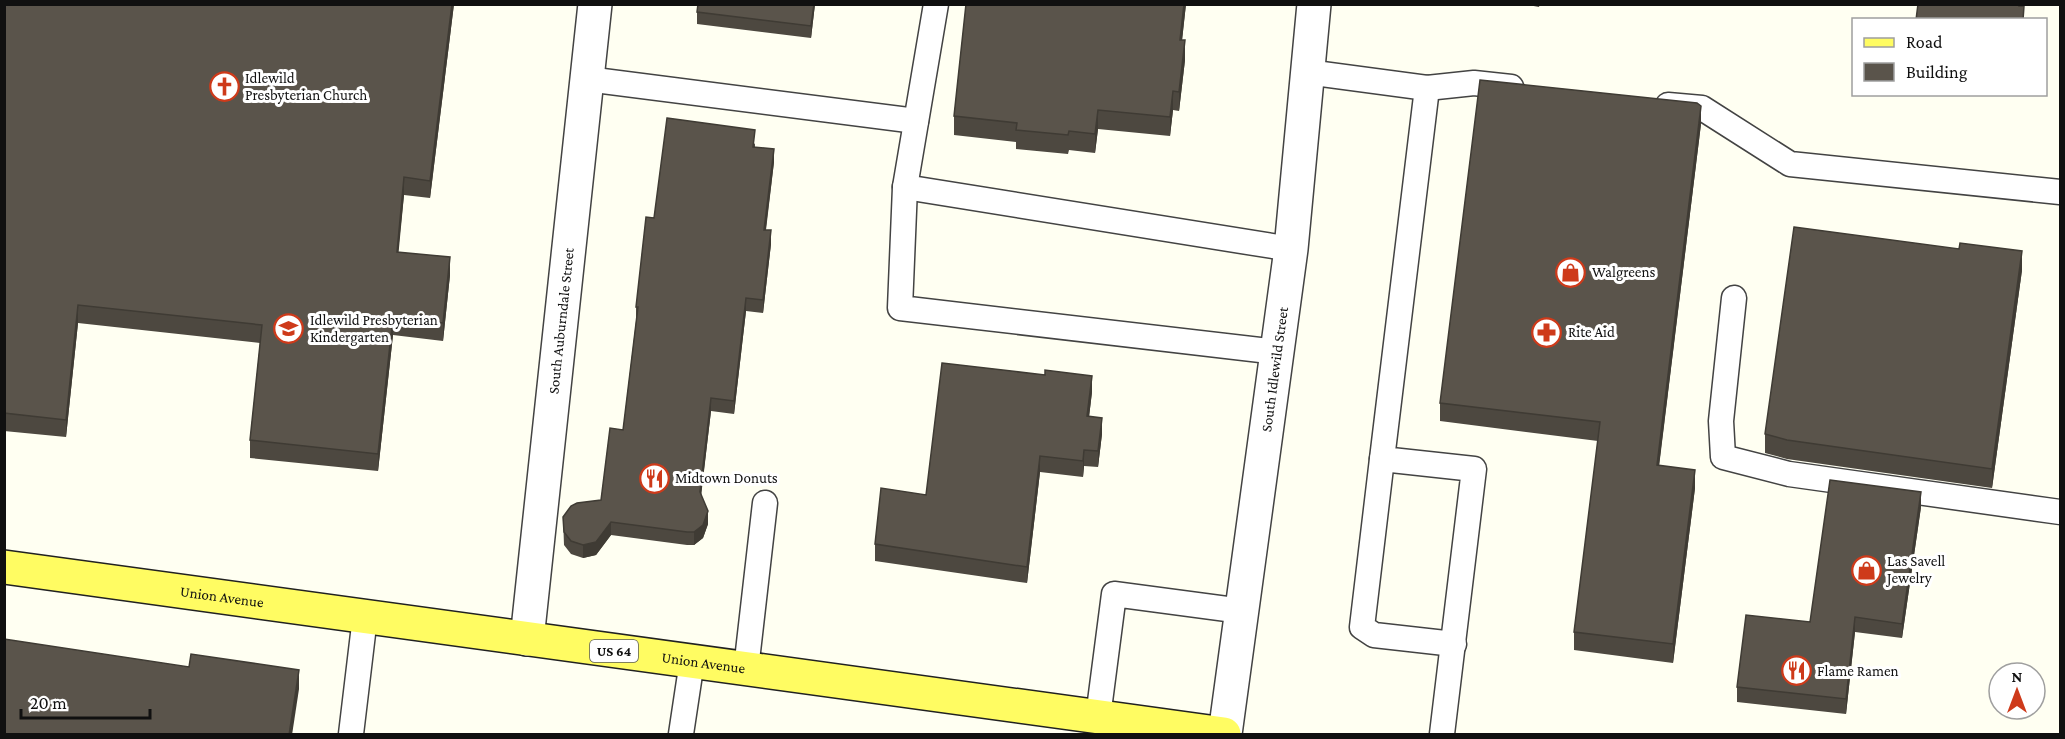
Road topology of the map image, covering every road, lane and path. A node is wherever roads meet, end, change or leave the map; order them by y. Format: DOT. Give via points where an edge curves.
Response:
graph roads {
  1 [pos="595,4"];
  2 [pos="936,4"];
  3 [pos="1314,4"];
  4 [pos="1307,72"];
  5 [pos="587,79"];
  6 [pos="1427,88"];
  7 [pos="1531,90"];
  8 [pos="1645,102"];
  9 [pos="916,121"];
  10 [pos="905,187"];
  11 [pos="2061,192"];
  12 [pos="1291,249"];
  13 [pos="1734,298"];
  14 [pos="1277,352"];
  15 [pos="1382,459"];
  16 [pos="765,503"];
  17 [pos="2061,512"];
  18 [pos="4,567"];
  19 [pos="1242,611"];
  20 [pos="365,617"];
  21 [pos="527,639"];
  22 [pos="1454,644"];
  23 [pos="692,661"];
  24 [pos="746,669"];
  25 [pos="1097,726"];
  26 [pos="351,735"];
  27 [pos="681,735"];
  28 [pos="1224,735"];
  29 [pos="1442,735"];
  1 -- 5 [label="street, South Auburndale Street"];
  2 -- 9 [label="lane"];
  3 -- 4 [label="street, South Idlewild Street"];
  4 -- 6 [label="lane"];
  4 -- 12 [label="street, South Idlewild Street"];
  5 -- 9 [label="lane"];
  5 -- 21 [label="street, South Auburndale Street"];
  6 -- 7 [label="lane" via="1474,83"];
  6 -- 15 [label="lane"];
  8 -- 11 [label="lane" via="1702,108 1790,165"];
  9 -- 10 [label="lane"];
  10 -- 12 [label="lane"];
  10 -- 14 [label="lane" via="900,308"];
  12 -- 14 [label="street, South Idlewild Street"];
  13 -- 17 [label="lane" via="1721,421 1723,457 1789,474"];
  14 -- 19 [label="street, South Idlewild Street"];
  15 -- 22 [label="lane" via="1362,627 1374,635"];
  15 -- 22 [label="lane" via="1474,469"];
  16 -- 24 [label="lane"];
  18 -- 20 [label="main road, Union Avenue / US 64"];
  19 -- 25 [label="lane" via="1114,594"];
  19 -- 28 [label="street, South Idlewild Street"];
  20 -- 21 [label="main road, Union Avenue / US 64"];
  20 -- 26 [label="lane"];
  21 -- 23 [label="main road, Union Avenue / US 64"];
  22 -- 29 [label="lane"];
  23 -- 24 [label="main road, Union Avenue / US 64"];
  23 -- 27 [label="lane"];
  24 -- 25 [label="main road, Union Avenue / US 64"];
  25 -- 28 [label="main road, Union Avenue / US 64"];
}
